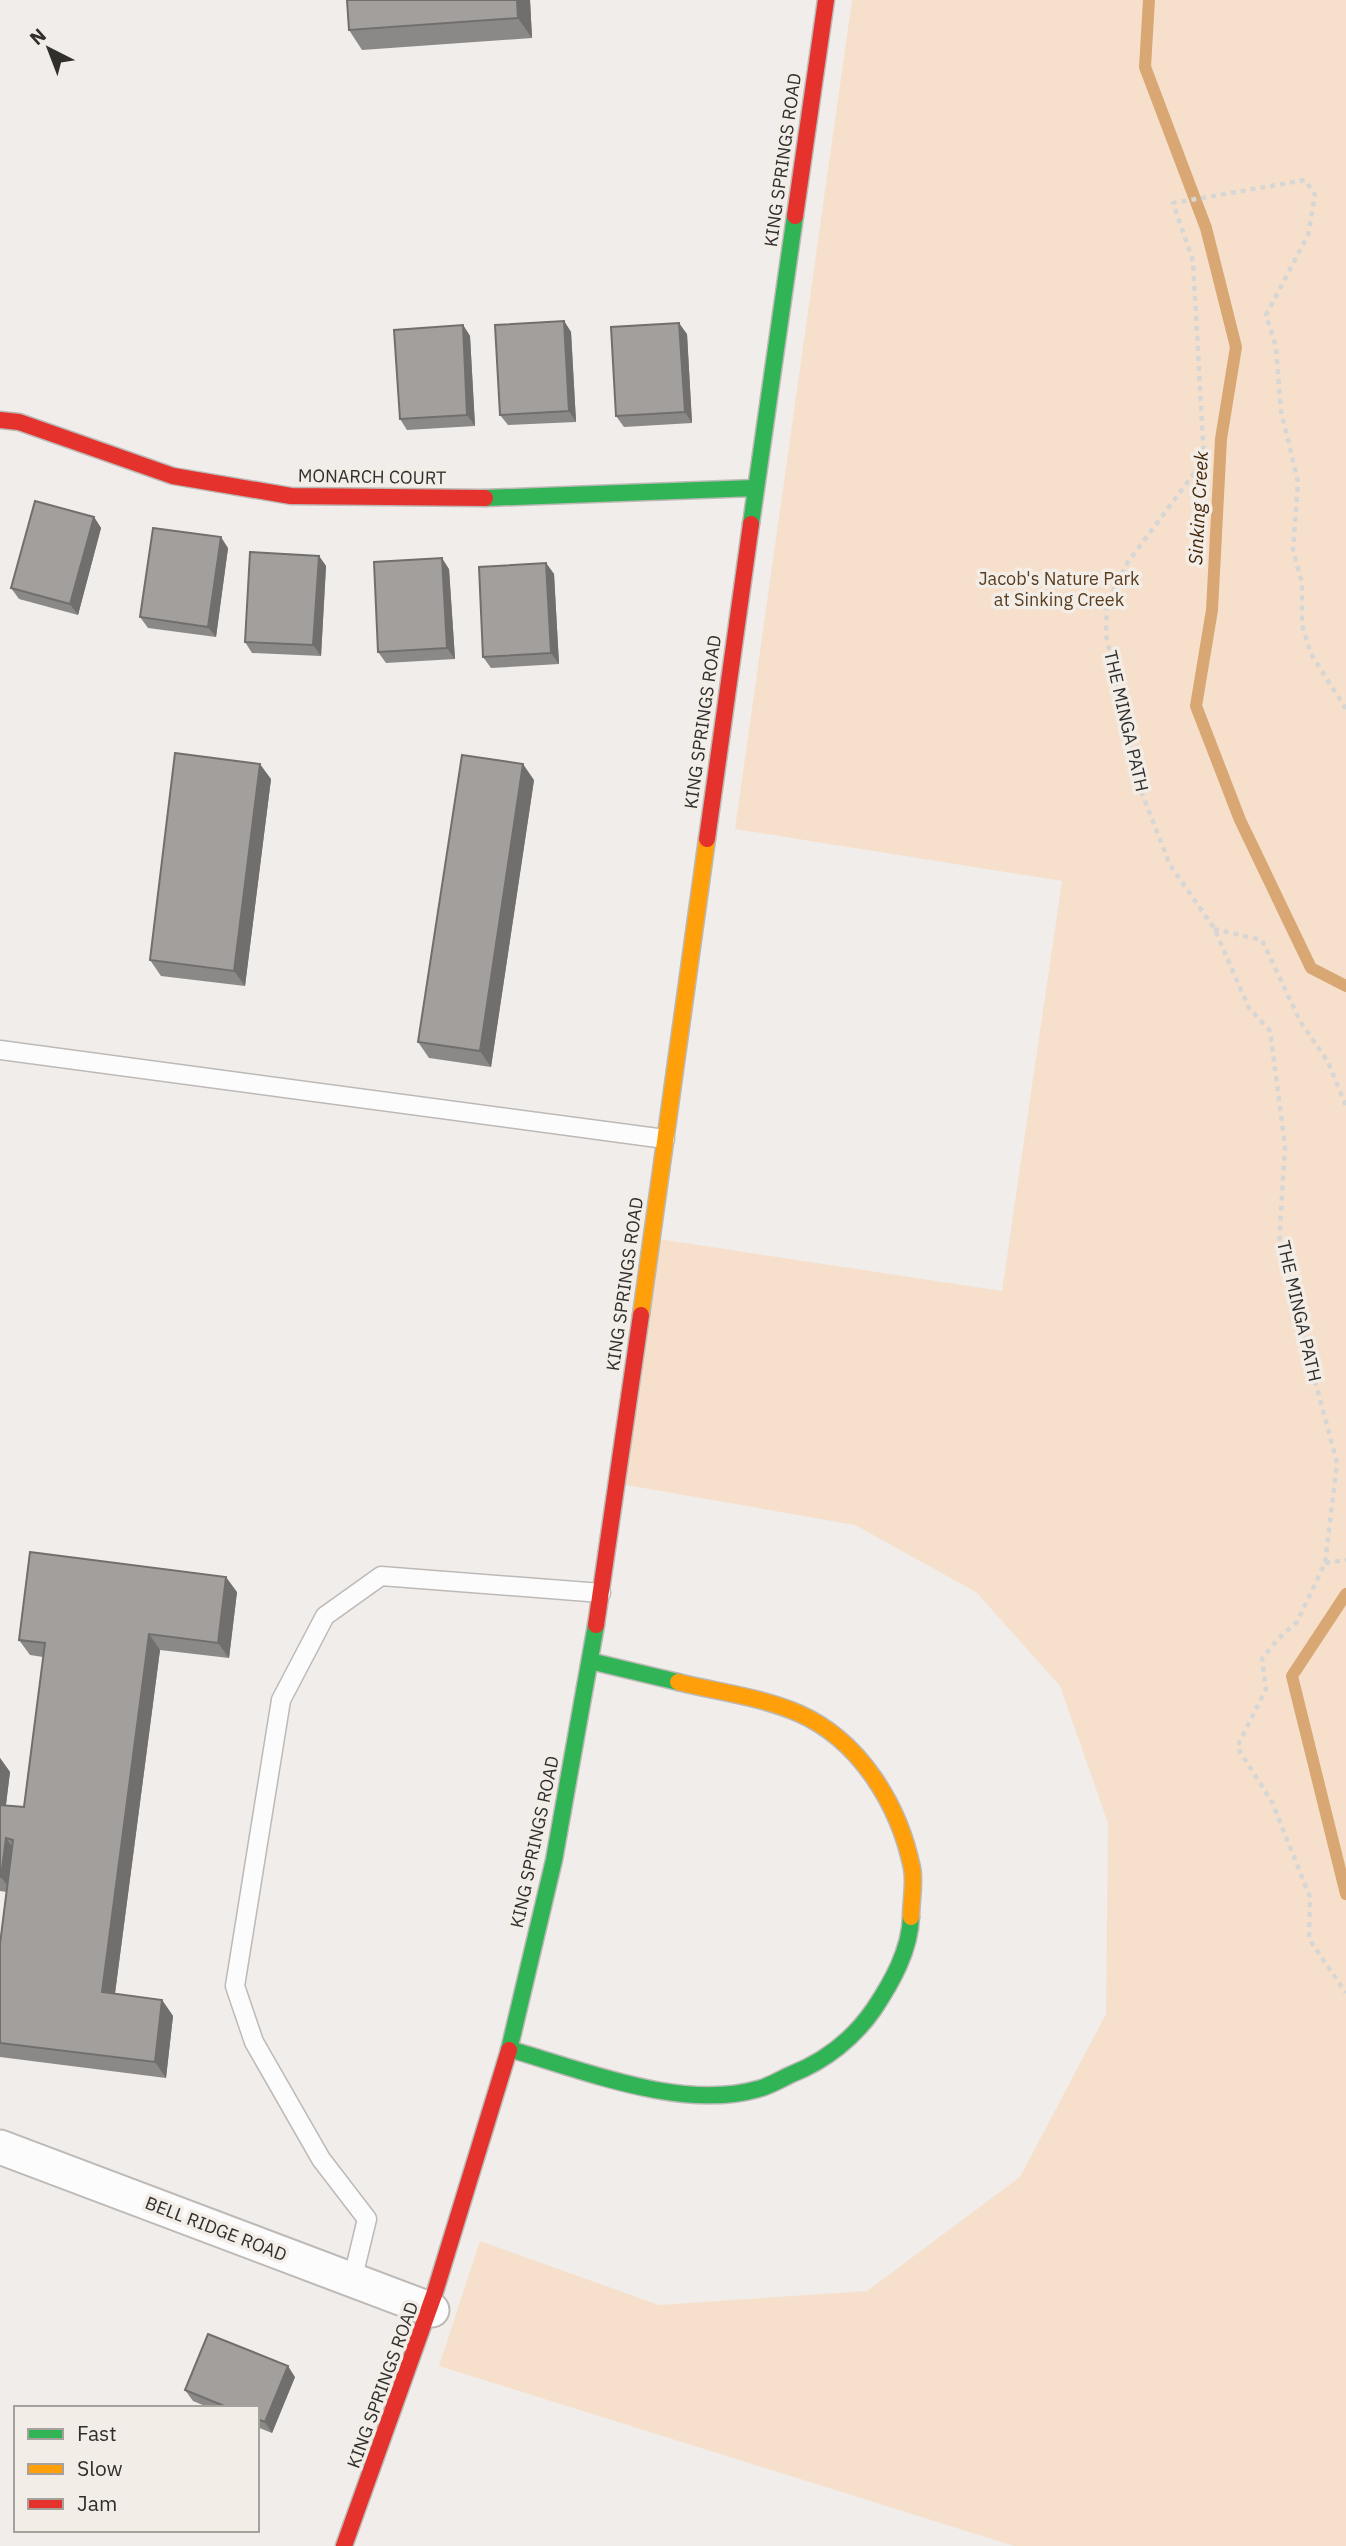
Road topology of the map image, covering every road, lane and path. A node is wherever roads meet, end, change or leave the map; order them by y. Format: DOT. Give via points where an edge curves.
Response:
graph roads {
  1 [pos="826,0"];
  2 [pos="0,420"];
  3 [pos="754,488"];
  4 [pos="1346,709"];
  5 [pos="1214,928"];
  6 [pos="0,1050"];
  7 [pos="1346,1106"];
  8 [pos="665,1139"];
  9 [pos="1346,1560"];
  10 [pos="1325,1563"];
  11 [pos="601,1593"];
  12 [pos="590,1661"];
  13 [pos="1346,1993"];
  14 [pos="509,2049"];
  15 [pos="0,2147"];
  16 [pos="352,2281"];
  17 [pos="432,2310"];
  18 [pos="344,2546"];
  1 -- 3 [label="street, KING SPRINGS ROAD"];
  2 -- 3 [label="street, MONARCH COURT" via="19,422 173,476 290,496 494,498"];
  3 -- 8 [label="street, KING SPRINGS ROAD"];
  4 -- 5 [label="path, THE MINGA PATH" via="1311,654 1302,625 1302,583 1293,550 1298,482 1281,411 1276,347 1266,315 1308,235 1315,195 1305,180 1173,203 1193,261 1205,460 1128,562 1107,603 1106,635 1139,786 1170,865"];
  5 -- 7 [label="path" via="1262,940 1300,1021 1328,1062"];
  5 -- 10 [label="path, THE MINGA PATH" via="1249,1008 1270,1031 1285,1146 1279,1246 1337,1463"];
  6 -- 8 [label="lane"];
  8 -- 11 [label="street, KING SPRINGS ROAD"];
  9 -- 10 [label="path"];
  10 -- 13 [label="path, THE MINGA PATH" via="1297,1622 1262,1660 1266,1689 1237,1747 1272,1802 1310,1897 1309,1939"];
  11 -- 12 [label="street, KING SPRINGS ROAD"];
  11 -- 16 [label="lane" via="381,1576 325,1616 281,1700 235,1986 254,2042 321,2159 367,2218"];
  12 -- 14 [label="street, KING SPRINGS ROAD" via="553,1863"];
  12 -- 14 [label="street" via="780,1706 817,1723 856,1752 881,1783 913,1865 914,1913 905,1957 880,2003 846,2046 806,2071 756,2090 686,2092 626,2082"];
  14 -- 17 [label="street, KING SPRINGS ROAD"];
  15 -- 16 [label="street, BELL RIDGE ROAD"];
  16 -- 17 [label="street, BELL RIDGE ROAD"];
  17 -- 18 [label="street, KING SPRINGS ROAD"];
}
